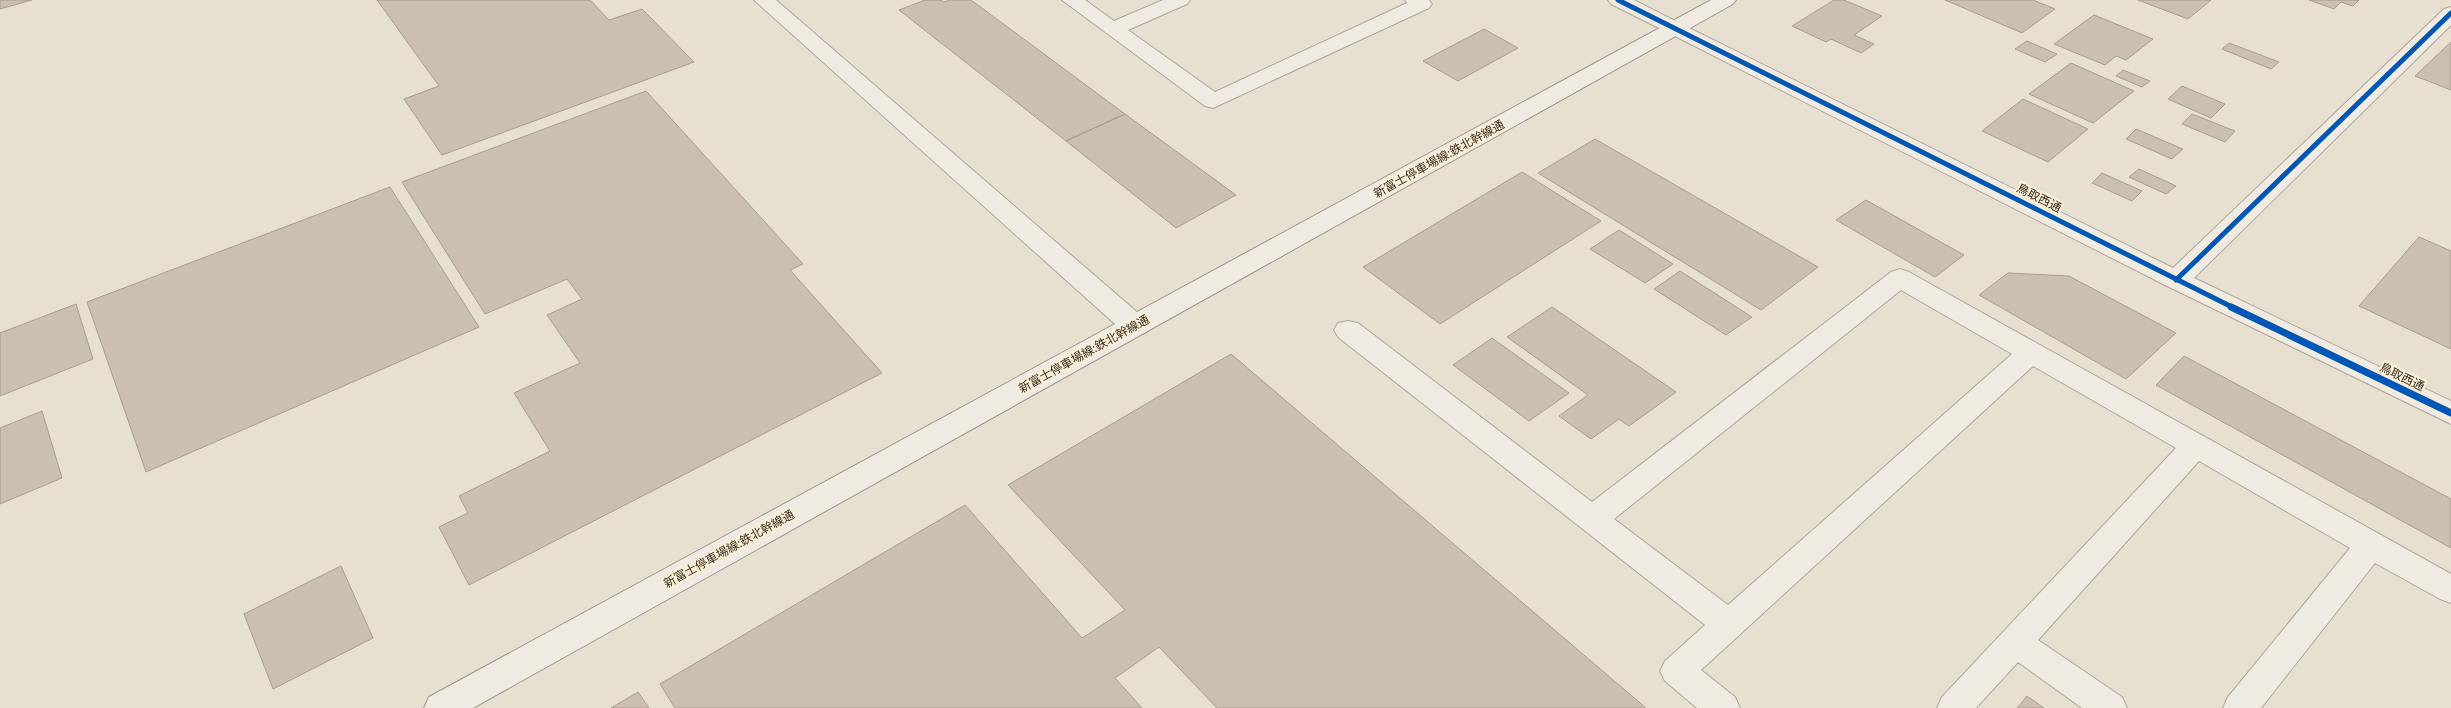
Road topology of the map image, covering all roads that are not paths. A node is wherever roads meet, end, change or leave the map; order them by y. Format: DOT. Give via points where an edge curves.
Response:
graph roads {
  1 [pos="764,0"];
  2 [pos="1072,0"];
  3 [pos="1180,0"];
  4 [pos="1416,0"];
  5 [pos="1618,0"];
  6 [pos="1726,0"];
  7 [pos="2441,0"];
  8 [pos="2451,3"];
  9 [pos="2451,13"];
  10 [pos="1674,28"];
  11 [pos="1112,29"];
  12 [pos="2176,280"];
  13 [pos="1135,326"];
  14 [pos="1348,330"];
  15 [pos="2031,352"];
  16 [pos="2451,414"];
  17 [pos="2196,446"];
  18 [pos="1592,519"];
  19 [pos="2371,545"];
  20 [pos="2451,590"];
  21 [pos="1729,625"];
  22 [pos="2015,642"];
  23 [pos="441,708"];
  24 [pos="1723,708"];
  25 [pos="1954,708"];
  26 [pos="2110,708"];
  27 [pos="2240,708"];
  1 -- 13 [label="street"];
  2 -- 11 [label="street"];
  3 -- 11 [label="street"];
  4 -- 11 [label="street" via="1422,4 1213,101"];
  5 -- 10 [label="street, 鳥取西通"];
  6 -- 10 [label="street, 新富士停車場線:鉄北幹線通"];
  7 -- 8 [label="street"];
  9 -- 12 [label="street"];
  10 -- 12 [label="street, 鳥取西通"];
  10 -- 13 [label="street, 新富士停車場線:鉄北幹線通"];
  12 -- 16 [label="street, 鳥取西通"];
  13 -- 23 [label="street, 新富士停車場線:鉄北幹線通"];
  14 -- 18 [label="street"];
  15 -- 17 [label="street"];
  15 -- 18 [label="street" via="1900,278"];
  15 -- 21 [label="street"];
  17 -- 19 [label="street"];
  17 -- 22 [label="street"];
  18 -- 21 [label="street"];
  19 -- 20 [label="street"];
  19 -- 27 [label="street"];
  21 -- 24 [label="street" via="1677,671"];
  22 -- 25 [label="street"];
  22 -- 26 [label="street"];
}
